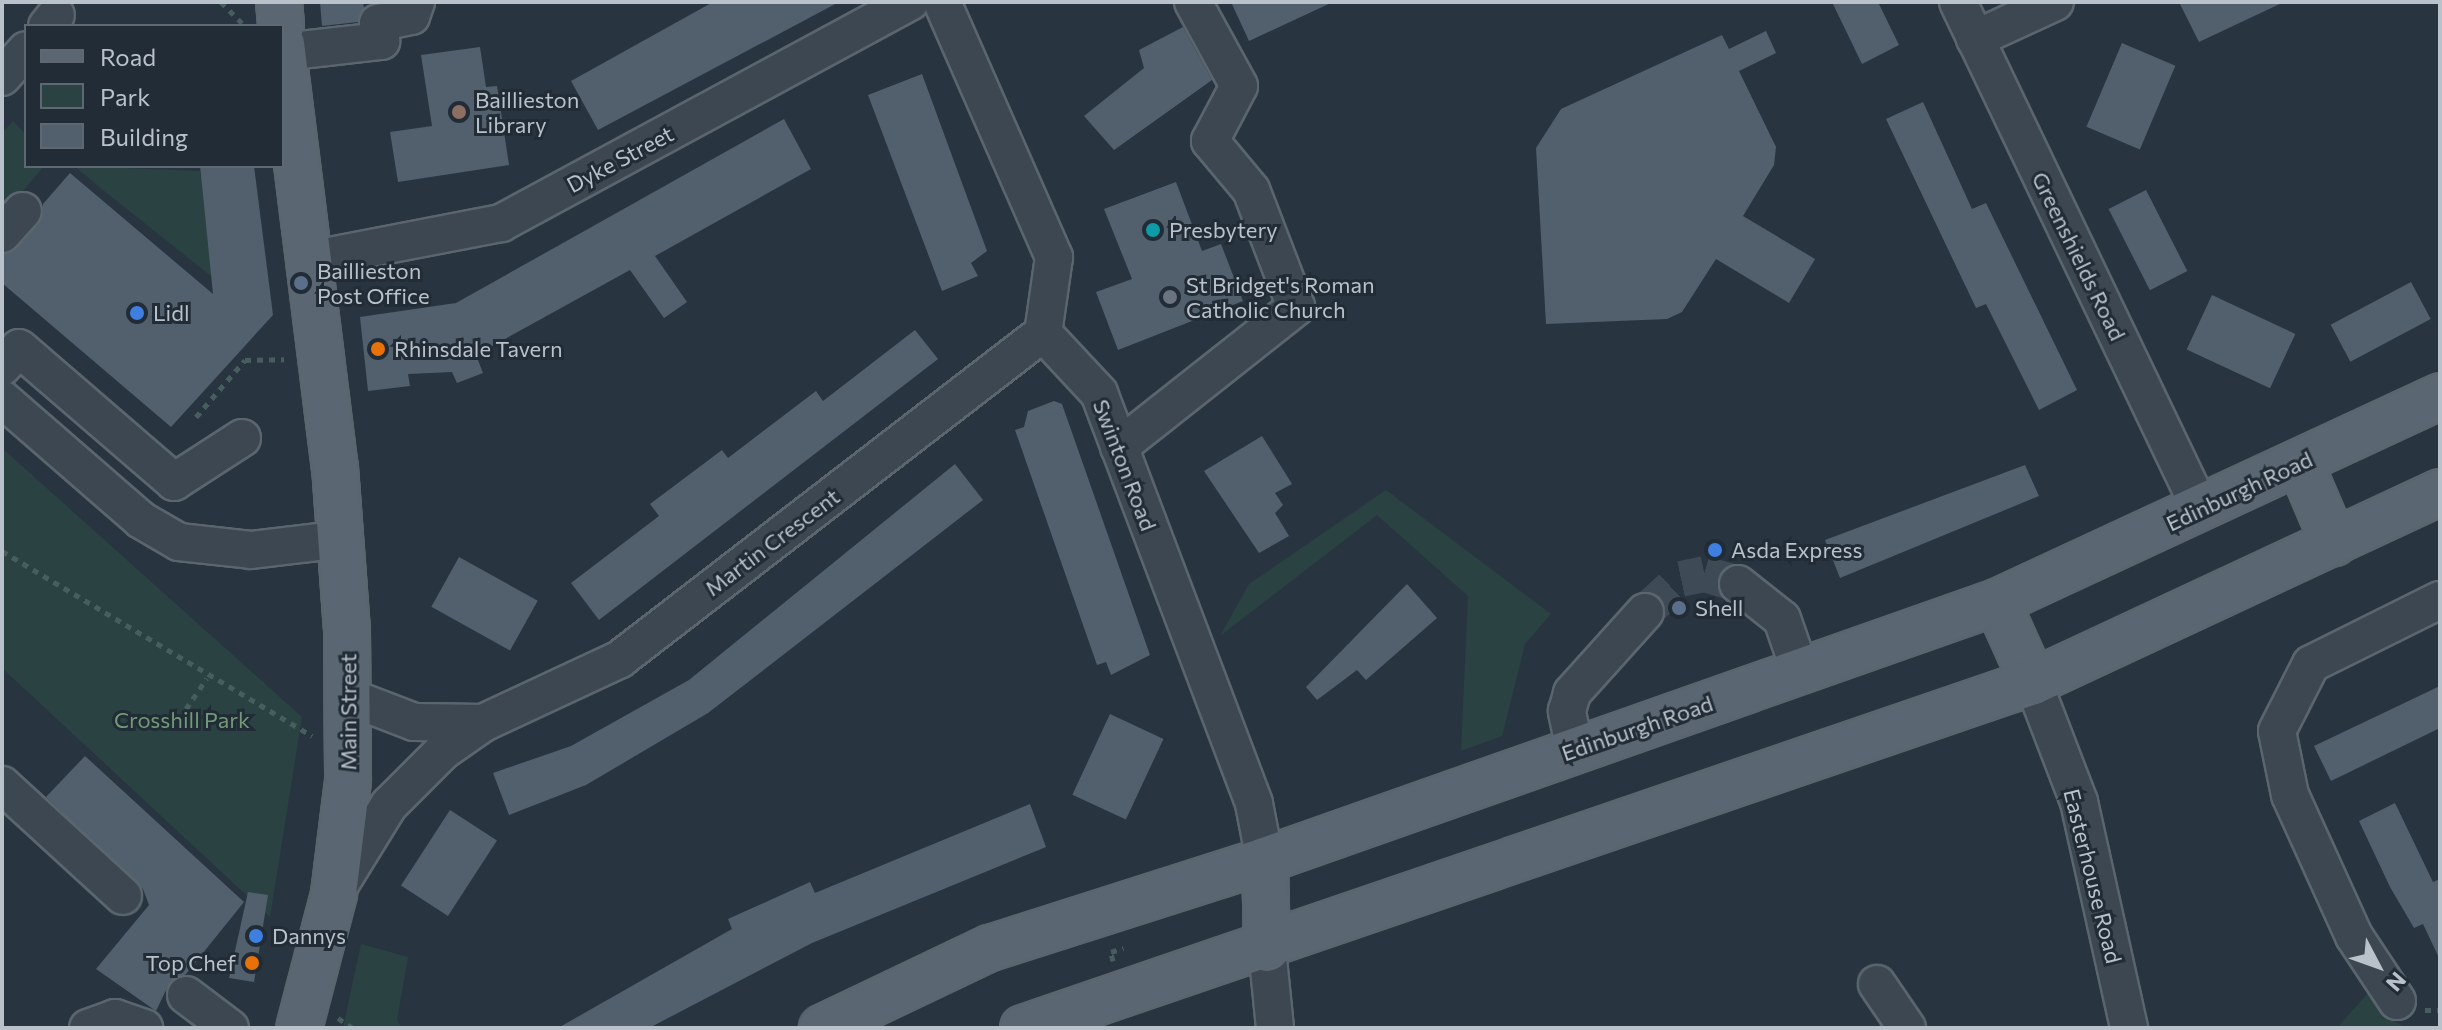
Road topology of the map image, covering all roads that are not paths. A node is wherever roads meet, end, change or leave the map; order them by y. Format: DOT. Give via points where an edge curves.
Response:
graph roads {
  1 [pos="279,2"];
  2 [pos="416,2"];
  3 [pos="910,2"];
  4 [pos="942,2"];
  5 [pos="1193,2"];
  6 [pos="1958,2"];
  7 [pos="2055,2"];
  8 [pos="281,24"];
  9 [pos="1975,39"];
  10 [pos="24,52"];
  11 [pos="284,52"];
  12 [pos="284,60"];
  13 [pos="2,77"];
  14 [pos="309,260"];
  15 [pos="1043,333"];
  16 [pos="2,367"];
  17 [pos="2440,396"];
  18 [pos="2,399"];
  19 [pos="242,438"];
  20 [pos="1119,447"];
  21 [pos="2300,463"];
  22 [pos="174,482"];
  23 [pos="2440,492"];
  24 [pos="2201,510"];
  25 [pos="159,531"];
  26 [pos="343,539"];
  27 [pos="2334,543"];
  28 [pos="1738,584"];
  29 [pos="2440,600"];
  30 [pos="1997,602"];
  31 [pos="1645,612"];
  32 [pos="1800,671"];
  33 [pos="2033,682"];
  34 [pos="349,697"];
  35 [pos="483,723"];
  36 [pos="1575,750"];
  37 [pos="2,785"];
  38 [pos="1265,860"];
  39 [pos="334,894"];
  40 [pos="123,896"];
  41 [pos="1267,949"];
  42 [pos="1877,984"];
  43 [pos="186,995"];
  44 [pos="2397,1001"];
  45 [pos="88,1028"];
  46 [pos="144,1028"];
  47 [pos="230,1028"];
  48 [pos="299,1028"];
  49 [pos="822,1028"];
  50 [pos="1023,1028"];
  51 [pos="1275,1028"];
  52 [pos="1907,1028"];
  53 [pos="2129,1028"];
  1 -- 8 [label="main road"];
  2 -- 11 [label="street" via="411,16 378,23 381,41"];
  3 -- 14 [label="street, Dyke Street" via="501,223"];
  4 -- 15 [label="street" via="1054,257"];
  5 -- 20 [label="street" via="1239,86 1210,141 1251,190 1296,307"];
  6 -- 9 [label="street, Greenshields Road"];
  7 -- 9 [label="street"];
  9 -- 24 [label="street, Greenshields Road"];
  10 -- 13 [label="street"];
  12 -- 14 [label="main road, Main Street"];
  14 -- 26 [label="main road, Main Street"];
  15 -- 20 [label="street, Swinton Road" via="1099,393"];
  15 -- 35 [label="street, Martin Crescent" via="620,659"];
  16 -- 22 [label="street" via="19,348"];
  17 -- 21 [label="main road, Edinburgh Road"];
  18 -- 25 [label="street"];
  19 -- 22 [label="street"];
  20 -- 38 [label="street, Swinton Road" via="1254,804"];
  21 -- 24 [label="main road, Edinburgh Road"];
  21 -- 27 [label="main road"];
  22 -- 25 [label="street"];
  23 -- 27 [label="main road"];
  24 -- 30 [label="main road, Edinburgh Road"];
  25 -- 26 [label="street" via="179,542 251,550"];
  26 -- 34 [label="main road, Main Street"];
  27 -- 33 [label="main road"];
  28 -- 32 [label="street" via="1782,619"];
  29 -- 44 [label="street" via="2311,664 2277,731 2290,795 2354,936"];
  30 -- 32 [label="main road, Edinburgh Road"];
  30 -- 33 [label="main road"];
  31 -- 36 [label="street" via="1572,693 1567,711"];
  32 -- 36 [label="main road, Edinburgh Road"];
  33 -- 41 [label="main road"];
  33 -- 53 [label="street, Easterhouse Road" via="2079,802"];
  34 -- 35 [label="street, Martin Crescent" via="414,722"];
  34 -- 39 [label="main road, Main Street"];
  35 -- 39 [label="street, Martin Crescent" via="389,805"];
  36 -- 38 [label="main road, Edinburgh Road"];
  37 -- 40 [label="street"];
  38 -- 41 [label="main road"];
  38 -- 49 [label="main road, Edinburgh Road" via="990,948"];
  39 -- 48 [label="main road, Main Street"];
  41 -- 50 [label="main road"];
  41 -- 51 [label="street"];
  42 -- 52 [label="street"];
  43 -- 47 [label="street"];
  45 -- 46 [label="street" via="115,1018"];
}
